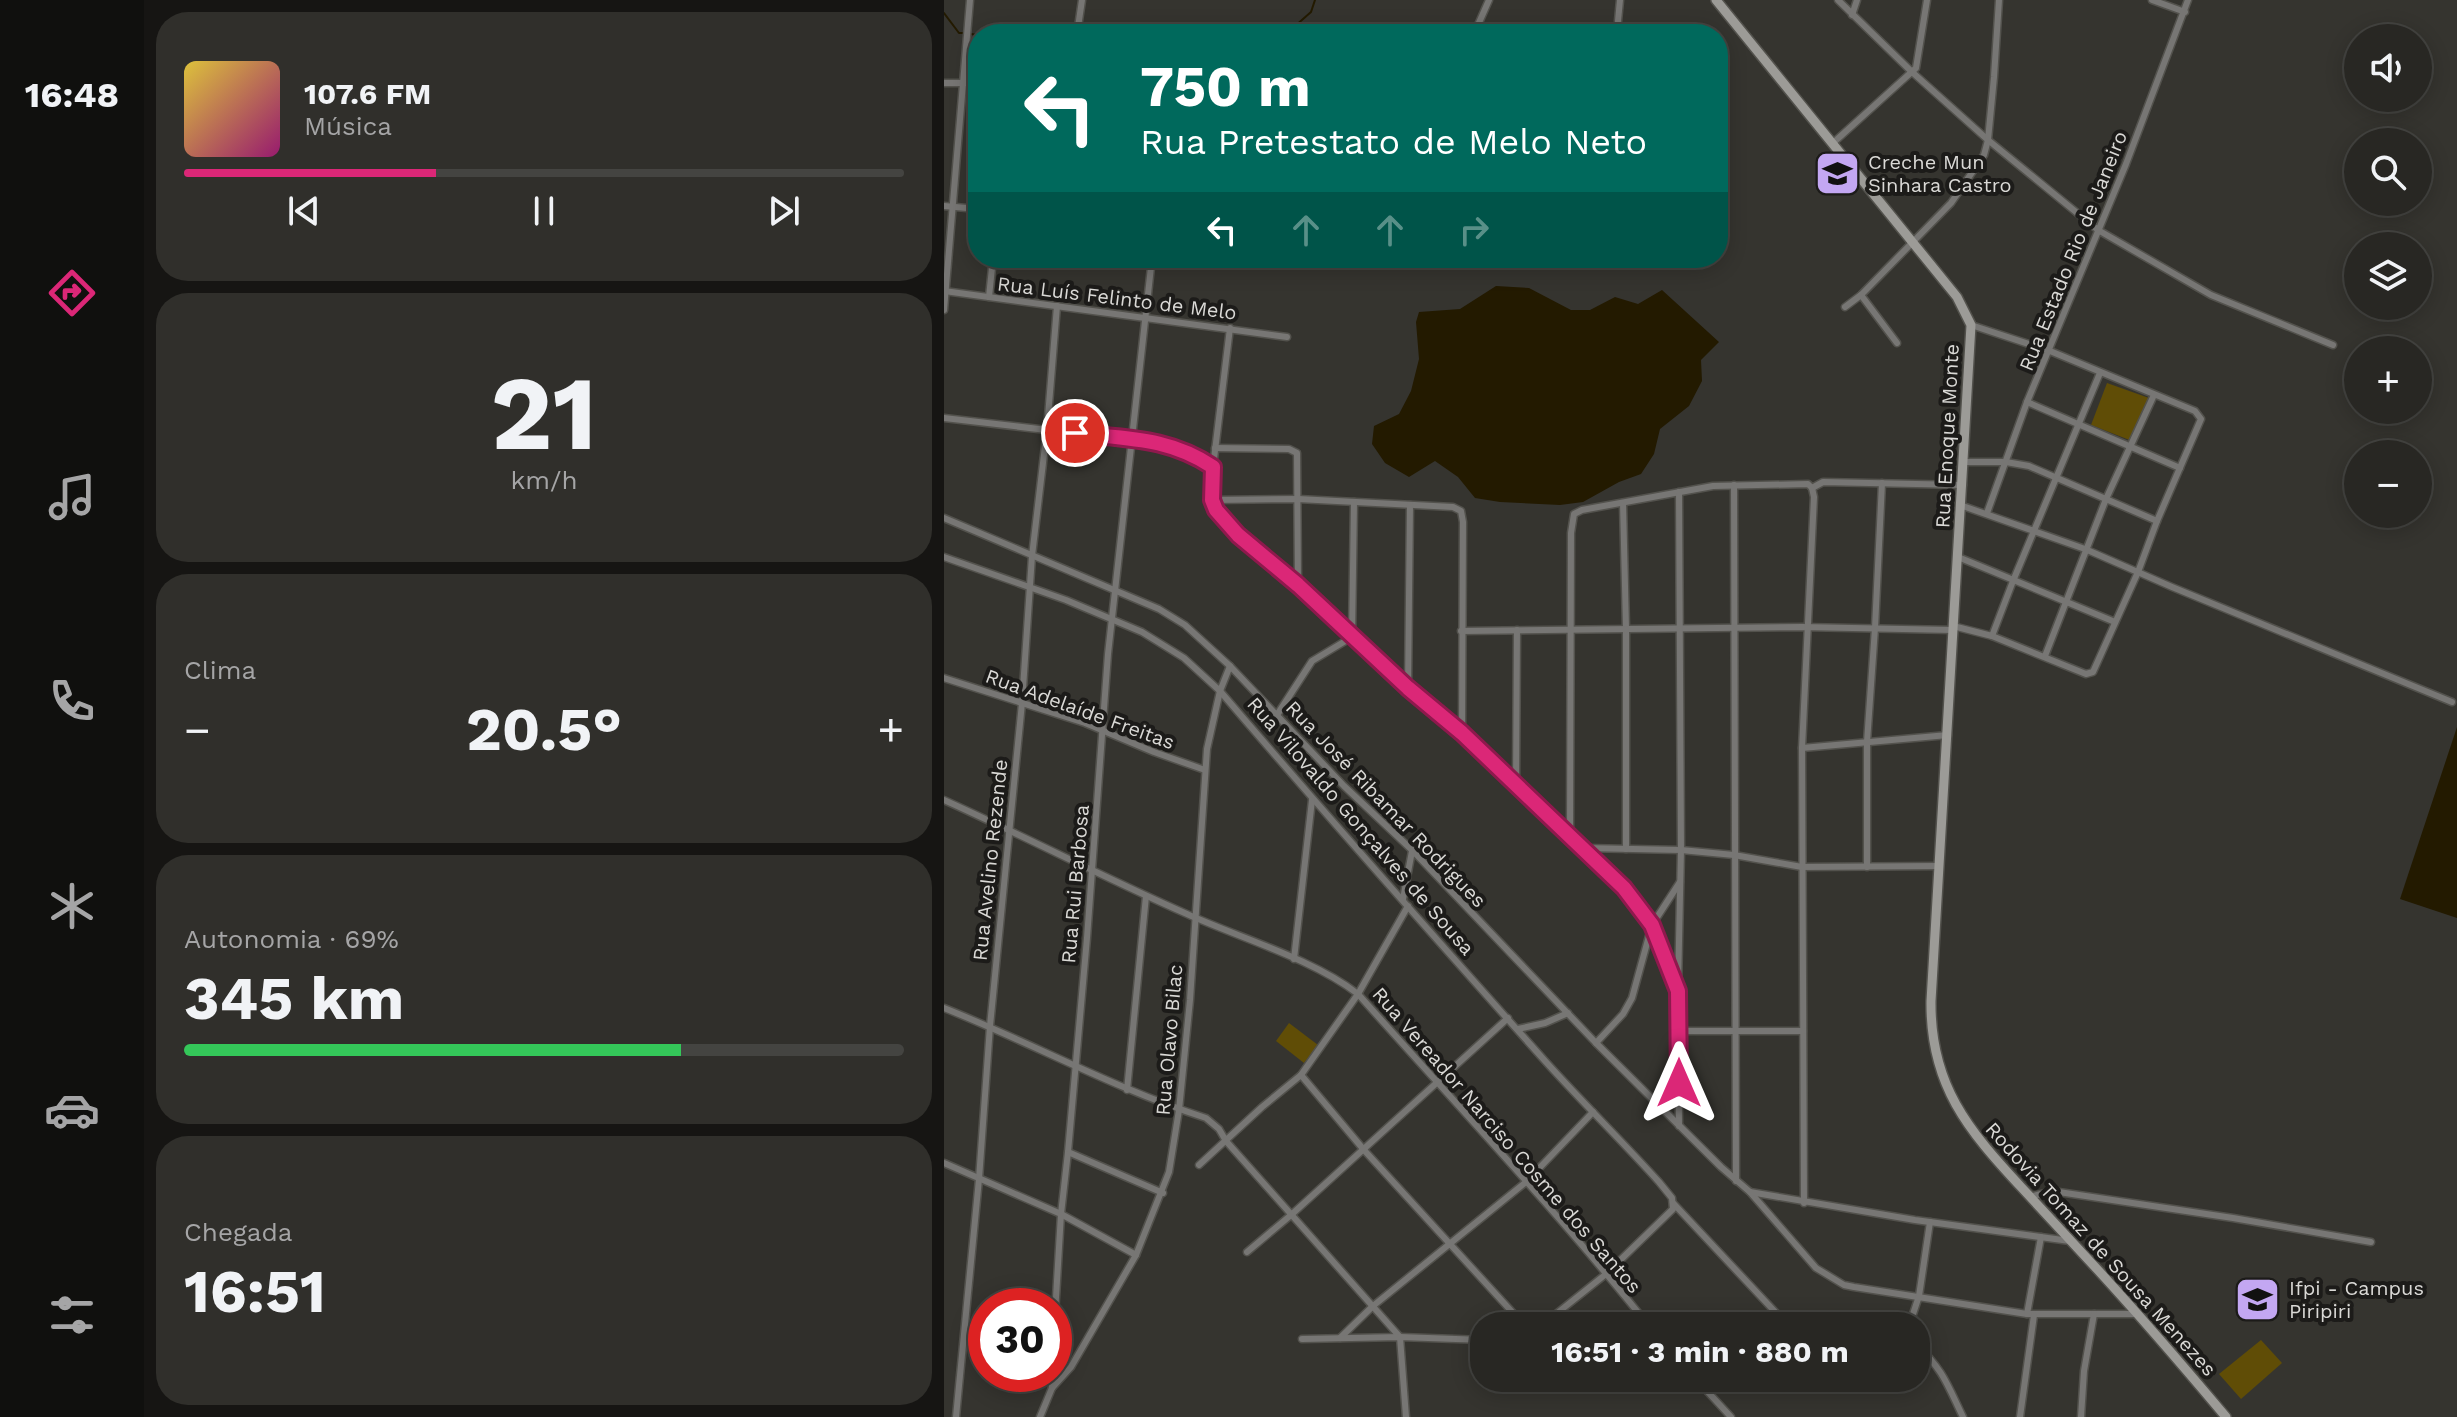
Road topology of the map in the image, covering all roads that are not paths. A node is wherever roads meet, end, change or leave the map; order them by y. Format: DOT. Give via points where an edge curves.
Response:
graph roads {
  1 [pos="970,0"];
  2 [pos="1082,0"];
  3 [pos="1489,0"];
  4 [pos="1620,0"];
  5 [pos="1716,0"];
  6 [pos="1838,0"];
  7 [pos="1857,0"];
  8 [pos="1927,0"];
  9 [pos="1999,0"];
  10 [pos="2152,0"];
  11 [pos="2188,0"];
  12 [pos="2185,12"];
  13 [pos="1852,15"];
  14 [pos="1618,21"];
  15 [pos="968,24"];
  16 [pos="1078,24"];
  17 [pos="1478,24"];
  18 [pos="968,28"];
  19 [pos="1912,72"];
  20 [pos="944,83"];
  21 [pos="964,83"];
  22 [pos="968,83"];
  23 [pos="1988,140"];
  24 [pos="1833,143"];
  25 [pos="944,206"];
  26 [pos="954,207"];
  27 [pos="968,208"];
  28 [pos="2098,230"];
  29 [pos="1914,242"];
  30 [pos="992,268"];
  31 [pos="1151,268"];
  32 [pos="945,291"];
  33 [pos="1861,295"];
  34 [pos="989,297"];
  35 [pos="1057,306"];
  36 [pos="1845,307"];
  37 [pos="944,310"];
  38 [pos="1146,318"];
  39 [pos="1971,325"];
  40 [pos="1230,328"];
  41 [pos="1287,337"];
  42 [pos="1897,343"];
  43 [pos="2333,345"];
  44 [pos="2050,351"];
  45 [pos="2100,373"];
  46 [pos="2154,395"];
  47 [pos="2027,402"];
  48 [pos="944,418"];
  49 [pos="2078,423"];
  50 [pos="1047,429"];
  51 [pos="1132,440"];
  52 [pos="2132,446"];
  53 [pos="1215,448"];
  54 [pos="1964,462"];
  55 [pos="2006,462"];
  56 [pos="1213,467"];
  57 [pos="2180,468"];
  58 [pos="2056,478"];
  59 [pos="1882,483"];
  60 [pos="1734,485"];
  61 [pos="1963,485"];
  62 [pos="1812,488"];
  63 [pos="1679,492"];
  64 [pos="1298,499"];
  65 [pos="2106,499"];
  66 [pos="1212,500"];
  67 [pos="1354,502"];
  68 [pos="1623,503"];
  69 [pos="1410,505"];
  70 [pos="1960,505"];
  71 [pos="1987,513"];
  72 [pos="944,518"];
  73 [pos="2157,521"];
  74 [pos="2034,532"];
  75 [pos="2085,549"];
  76 [pos="1032,556"];
  77 [pos="944,557"];
  78 [pos="1958,557"];
  79 [pos="2138,572"];
  80 [pos="2013,581"];
  81 [pos="1298,585"];
  82 [pos="1031,587"];
  83 [pos="1116,593"];
  84 [pos="2064,603"];
  85 [pos="1112,617"];
  86 [pos="2115,622"];
  87 [pos="1734,627"];
  88 [pos="1808,627"];
  89 [pos="1626,628"];
  90 [pos="1679,628"];
  91 [pos="1875,628"];
  92 [pos="1953,628"];
  93 [pos="1571,629"];
  94 [pos="1517,630"];
  95 [pos="1461,631"];
  96 [pos="1992,636"];
  97 [pos="1352,637"];
  98 [pos="2045,656"];
  99 [pos="1230,666"];
  100 [pos="944,678"];
  101 [pos="1408,688"];
  102 [pos="1220,691"];
  103 [pos="2452,702"];
  104 [pos="1022,703"];
  105 [pos="1277,715"];
  106 [pos="1102,729"];
  107 [pos="1462,733"];
  108 [pos="1948,735"];
  109 [pos="1867,742"];
  110 [pos="1802,748"];
  111 [pos="1205,770"];
  112 [pos="1516,787"];
  113 [pos="944,800"];
  114 [pos="1312,800"];
  115 [pos="1009,830"];
  116 [pos="1570,835"];
  117 [pos="1584,848"];
  118 [pos="1626,849"];
  119 [pos="1412,850"];
  120 [pos="1681,850"];
  121 [pos="1734,855"];
  122 [pos="1939,866"];
  123 [pos="1802,867"];
  124 [pos="1867,867"];
  125 [pos="1092,870"];
  126 [pos="1681,880"];
  127 [pos="1146,896"];
  128 [pos="1403,899"];
  129 [pos="1408,906"];
  130 [pos="1195,918"];
  131 [pos="1652,925"];
  132 [pos="1294,959"];
  133 [pos="1678,991"];
  134 [pos="1358,994"];
  135 [pos="944,1008"];
  136 [pos="1568,1013"];
  137 [pos="1508,1018"];
  138 [pos="990,1026"];
  139 [pos="1518,1029"];
  140 [pos="1679,1031"];
  141 [pos="1803,1031"];
  142 [pos="1735,1032"];
  143 [pos="1596,1043"];
  144 [pos="1076,1067"];
  145 [pos="1301,1075"];
  146 [pos="1437,1083"];
  147 [pos="1127,1090"];
  148 [pos="1179,1110"];
  149 [pos="1593,1112"];
  150 [pos="1679,1126"];
  151 [pos="1226,1141"];
  152 [pos="1364,1150"];
  153 [pos="1068,1152"];
  154 [pos="944,1163"];
  155 [pos="1199,1165"];
  156 [pos="979,1179"];
  157 [pos="1736,1181"];
  158 [pos="1526,1182"];
  159 [pos="1750,1192"];
  160 [pos="1163,1193"];
  161 [pos="2030,1197"];
  162 [pos="1673,1203"];
  163 [pos="1804,1203"];
  164 [pos="1061,1214"];
  165 [pos="1291,1215"];
  166 [pos="1930,1222"];
  167 [pos="2041,1237"];
  168 [pos="2071,1241"];
  169 [pos="2371,1242"];
  170 [pos="1450,1245"];
  171 [pos="1247,1252"];
  172 [pos="1136,1255"];
  173 [pos="1606,1274"];
  174 [pos="1057,1288"];
  175 [pos="1919,1296"];
  176 [pos="1373,1306"];
  177 [pos="1512,1312"];
  178 [pos="1558,1312"];
  179 [pos="1637,1312"];
  180 [pos="1776,1312"];
  181 [pos="1914,1312"];
  182 [pos="2031,1314"];
  183 [pos="2094,1314"];
  184 [pos="2137,1314"];
  185 [pos="1400,1337"];
  186 [pos="1340,1338"];
  187 [pos="1302,1339"];
  188 [pos="1470,1340"];
  189 [pos="1930,1357"];
  190 [pos="1072,1365"];
  191 [pos="1050,1392"];
  192 [pos="1708,1392"];
  193 [pos="956,1417"];
  194 [pos="1040,1417"];
  195 [pos="1406,1417"];
  196 [pos="1731,1417"];
  197 [pos="1963,1417"];
  198 [pos="2020,1417"];
  199 [pos="2081,1417"];
  200 [pos="2226,1417"];
  1 -- 15 [label="street"];
  2 -- 16 [label="street"];
  3 -- 17 [label="street"];
  4 -- 14 [label="street"];
  5 -- 24 [label="main road, Rua Enoque Monte"];
  6 -- 13 [label="street"];
  7 -- 13 [label="street"];
  8 -- 19 [label="street"];
  9 -- 23 [label="street"];
  10 -- 12 [label="street"];
  11 -- 12 [label="street, Rua Estado Rio de Janeiro"];
  12 -- 28 [label="street, Rua Estado Rio de Janeiro"];
  13 -- 19 [label="street"];
  18 -- 21 [label="street"];
  19 -- 23 [label="street"];
  19 -- 24 [label="street"];
  20 -- 21 [label="street"];
  21 -- 22 [label="street"];
  21 -- 26 [label="street"];
  23 -- 28 [label="street"];
  23 -- 29 [label="street" via="1966,184"];
  24 -- 29 [label="main road, Rua Enoque Monte"];
  25 -- 26 [label="street"];
  26 -- 27 [label="street"];
  26 -- 32 [label="street"];
  28 -- 43 [label="street" via="2211,295"];
  28 -- 44 [label="street, Rua Estado Rio de Janeiro"];
  29 -- 33 [label="street"];
  29 -- 39 [label="main road, Rua Enoque Monte" via="1957,297"];
  30 -- 34 [label="street"];
  31 -- 38 [label="street, Rua Rui Barbosa"];
  32 -- 34 [label="street, Rua Luís Felinto de Melo"];
  32 -- 37 [label="street"];
  33 -- 36 [label="street"];
  33 -- 42 [label="street"];
  34 -- 35 [label="street, Rua Luís Felinto de Melo"];
  35 -- 38 [label="street, Rua Luís Felinto de Melo"];
  35 -- 50 [label="street, Rua Avelino Rezende"];
  38 -- 40 [label="street, Rua Luís Felinto de Melo"];
  38 -- 51 [label="street, Rua Rui Barbosa"];
  39 -- 44 [label="street"];
  39 -- 54 [label="main road, Rua Enoque Monte"];
  40 -- 41 [label="street, Rua Luís Felinto de Melo"];
  40 -- 53 [label="street"];
  44 -- 45 [label="street"];
  44 -- 47 [label="street, Rua Estado Rio de Janeiro"];
  45 -- 46 [label="street"];
  45 -- 49 [label="street"];
  46 -- 52 [label="street"];
  46 -- 57 [label="street" via="2201,417"];
  47 -- 49 [label="street"];
  47 -- 55 [label="street, Rua Estado Rio de Janeiro"];
  48 -- 50 [label="street"];
  49 -- 52 [label="street"];
  49 -- 58 [label="street"];
  50 -- 51 [label="street"];
  50 -- 76 [label="street, Rua Avelino Rezende"];
  51 -- 56 [label="street" via="1172,445"];
  51 -- 83 [label="street, Rua Rui Barbosa"];
  52 -- 57 [label="street"];
  52 -- 65 [label="street"];
  53 -- 56 [label="street"];
  53 -- 64 [label="street" via="1296,451"];
  54 -- 55 [label="street"];
  54 -- 61 [label="main road, Rua Enoque Monte"];
  55 -- 58 [label="street"];
  55 -- 71 [label="street, Rua Estado Rio de Janeiro"];
  56 -- 66 [label="street"];
  57 -- 73 [label="street"];
  58 -- 65 [label="street"];
  58 -- 74 [label="street"];
  59 -- 61 [label="street"];
  59 -- 62 [label="street" via="1823,482"];
  59 -- 91 [label="street"];
  60 -- 62 [label="street" via="1804,483"];
  60 -- 63 [label="street"];
  60 -- 87 [label="street"];
  61 -- 70 [label="main road, Rua Enoque Monte"];
  62 -- 88 [label="street"];
  63 -- 68 [label="street"];
  63 -- 90 [label="street"];
  64 -- 66 [label="street"];
  64 -- 67 [label="street"];
  64 -- 81 [label="street"];
  65 -- 73 [label="street"];
  65 -- 75 [label="street"];
  66 -- 81 [label="street" via="1238,535"];
  67 -- 69 [label="street"];
  67 -- 97 [label="street"];
  68 -- 89 [label="street"];
  68 -- 93 [label="street" via="1574,514"];
  69 -- 95 [label="street" via="1453,507 1463,515"];
  69 -- 101 [label="street"];
  70 -- 71 [label="street"];
  70 -- 78 [label="main road, Rua Enoque Monte"];
  71 -- 74 [label="street"];
  72 -- 76 [label="street, Rua José Ribamar Rodrigues"];
  73 -- 79 [label="street"];
  74 -- 75 [label="street"];
  74 -- 80 [label="street"];
  75 -- 79 [label="street"];
  75 -- 84 [label="street"];
  76 -- 82 [label="street, Rua Avelino Rezende"];
  76 -- 83 [label="street, Rua José Ribamar Rodrigues"];
  77 -- 82 [label="street, Rua Vilovaldo Gonçalves de Sousa"];
  78 -- 80 [label="street"];
  78 -- 92 [label="main road, Rua Enoque Monte"];
  79 -- 86 [label="street"];
  79 -- 103 [label="street"];
  80 -- 84 [label="street"];
  80 -- 96 [label="street"];
  81 -- 97 [label="street"];
  82 -- 85 [label="street, Rua Vilovaldo Gonçalves de Sousa"];
  82 -- 104 [label="street, Rua Avelino Rezende"];
  83 -- 85 [label="street, Rua Rui Barbosa"];
  83 -- 99 [label="street, Rua José Ribamar Rodrigues" via="1177,619"];
  84 -- 86 [label="street"];
  84 -- 98 [label="street"];
  85 -- 102 [label="street, Rua Vilovaldo Gonçalves de Sousa" via="1166,645"];
  85 -- 106 [label="street, Rua Rui Barbosa"];
  86 -- 98 [label="street" via="2090,674"];
  87 -- 88 [label="street"];
  87 -- 90 [label="street"];
  87 -- 121 [label="street"];
  88 -- 91 [label="street"];
  88 -- 110 [label="street"];
  89 -- 90 [label="street"];
  89 -- 93 [label="street"];
  89 -- 118 [label="street"];
  90 -- 120 [label="street"];
  91 -- 92 [label="street"];
  91 -- 109 [label="street"];
  92 -- 96 [label="street"];
  92 -- 108 [label="main road, Rua Enoque Monte"];
  93 -- 94 [label="street"];
  93 -- 116 [label="street"];
  94 -- 95 [label="street"];
  94 -- 112 [label="street"];
  95 -- 107 [label="street"];
  96 -- 98 [label="street"];
  97 -- 101 [label="street"];
  97 -- 105 [label="street" via="1312,661"];
  99 -- 102 [label="street, Rua Olavo Bilac"];
  99 -- 105 [label="street, Rua José Ribamar Rodrigues"];
  100 -- 104 [label="street, Rua Adelaíde Freitas"];
  101 -- 107 [label="street"];
  102 -- 111 [label="street, Rua Olavo Bilac"];
  102 -- 114 [label="street, Rua Vilovaldo Gonçalves de Sousa"];
  104 -- 106 [label="street, Rua Adelaíde Freitas"];
  104 -- 115 [label="street, Rua Avelino Rezende"];
  105 -- 119 [label="street, Rua José Ribamar Rodrigues"];
  106 -- 111 [label="street, Rua Adelaíde Freitas"];
  106 -- 125 [label="street, Rua Rui Barbosa"];
  107 -- 112 [label="street"];
  108 -- 109 [label="street"];
  108 -- 122 [label="main road, Rua Enoque Monte"];
  109 -- 110 [label="street"];
  109 -- 124 [label="street"];
  110 -- 123 [label="street"];
  111 -- 130 [label="street, Rua Olavo Bilac"];
  112 -- 116 [label="street"];
  113 -- 115 [label="street, Rua Vereador Narciso Cosme dos Santos"];
  114 -- 128 [label="street, Rua Vilovaldo Gonçalves de Sousa"];
  114 -- 132 [label="street"];
  115 -- 125 [label="street, Rua Vereador Narciso Cosme dos Santos"];
  115 -- 138 [label="street, Rua Avelino Rezende"];
  116 -- 117 [label="street"];
  117 -- 118 [label="street"];
  117 -- 131 [label="street"];
  118 -- 120 [label="street"];
  119 -- 128 [label="street"];
  119 -- 136 [label="street, Rua José Ribamar Rodrigues"];
  120 -- 121 [label="street"];
  120 -- 126 [label="street"];
  121 -- 123 [label="street"];
  121 -- 142 [label="street"];
  122 -- 124 [label="street"];
  122 -- 161 [label="main road, Rodovia Tomaz de Sousa Menezes" via="1931,1010 1937,1055 1951,1096 1972,1133"];
  123 -- 124 [label="street"];
  123 -- 141 [label="street"];
  125 -- 127 [label="street, Rua Vereador Narciso Cosme dos Santos"];
  125 -- 144 [label="street, Rua Rui Barbosa"];
  126 -- 131 [label="street"];
  126 -- 133 [label="street"];
  127 -- 130 [label="street, Rua Vereador Narciso Cosme dos Santos"];
  127 -- 147 [label="street"];
  128 -- 129 [label="street, Rua Vilovaldo Gonçalves de Sousa"];
  129 -- 134 [label="street"];
  129 -- 137 [label="street, Rua Vilovaldo Gonçalves de Sousa"];
  130 -- 132 [label="street, Rua Vereador Narciso Cosme dos Santos"];
  130 -- 148 [label="street, Rua Olavo Bilac"];
  131 -- 133 [label="street"];
  131 -- 143 [label="street" via="1632,998"];
  132 -- 134 [label="street, Rua Vereador Narciso Cosme dos Santos"];
  133 -- 140 [label="street"];
  134 -- 145 [label="street"];
  134 -- 146 [label="street, Rua Vereador Narciso Cosme dos Santos"];
  135 -- 138 [label="street"];
  136 -- 139 [label="street"];
  136 -- 143 [label="street, Rua José Ribamar Rodrigues"];
  137 -- 139 [label="street, Rua Vilovaldo Gonçalves de Sousa"];
  137 -- 146 [label="street"];
  138 -- 144 [label="street"];
  138 -- 156 [label="street, Rua Avelino Rezende"];
  139 -- 149 [label="street, Rua Vilovaldo Gonçalves de Sousa"];
  140 -- 142 [label="street"];
  140 -- 150 [label="street"];
  141 -- 142 [label="street"];
  141 -- 163 [label="street"];
  142 -- 157 [label="street"];
  143 -- 150 [label="street, Rua José Ribamar Rodrigues"];
  144 -- 147 [label="street"];
  144 -- 153 [label="street, Rua Rui Barbosa"];
  145 -- 151 [label="street"];
  145 -- 152 [label="street"];
  146 -- 152 [label="street"];
  146 -- 158 [label="street, Rua Vereador Narciso Cosme dos Santos"];
  147 -- 148 [label="street"];
  148 -- 151 [label="street" via="1206,1118"];
  148 -- 160 [label="street, Rua Olavo Bilac"];
  149 -- 158 [label="street"];
  149 -- 162 [label="street, Rua Vilovaldo Gonçalves de Sousa"];
  150 -- 157 [label="street, Rua José Ribamar Rodrigues"];
  151 -- 155 [label="street"];
  151 -- 165 [label="street"];
  152 -- 165 [label="street"];
  152 -- 170 [label="street"];
  153 -- 160 [label="street"];
  153 -- 164 [label="street, Rua Rui Barbosa"];
  154 -- 156 [label="street"];
  156 -- 164 [label="street"];
  156 -- 193 [label="street, Rua Avelino Rezende"];
  157 -- 159 [label="street, Rua José Ribamar Rodrigues"];
  158 -- 170 [label="street"];
  158 -- 173 [label="street, Rua Vereador Narciso Cosme dos Santos"];
  159 -- 163 [label="street"];
  159 -- 175 [label="street, Rua José Ribamar Rodrigues" via="1816,1268 1832,1279"];
  160 -- 172 [label="street, Rua Olavo Bilac"];
  161 -- 168 [label="main road, Rodovia Tomaz de Sousa Menezes"];
  161 -- 169 [label="street" via="2052,1191"];
  162 -- 173 [label="street" via="1673,1209"];
  162 -- 180 [label="street, Rua Vilovaldo Gonçalves de Sousa"];
  163 -- 166 [label="street"];
  164 -- 172 [label="street"];
  164 -- 174 [label="street, Rua Rui Barbosa"];
  165 -- 171 [label="street"];
  165 -- 176 [label="street"];
  166 -- 167 [label="street"];
  166 -- 175 [label="street"];
  167 -- 168 [label="street"];
  167 -- 182 [label="street"];
  168 -- 184 [label="main road, Rodovia Tomaz de Sousa Menezes"];
  170 -- 176 [label="street"];
  170 -- 177 [label="street"];
  172 -- 190 [label="street, Rua Olavo Bilac"];
  173 -- 178 [label="street"];
  173 -- 179 [label="street, Rua Vereador Narciso Cosme dos Santos"];
  175 -- 181 [label="street"];
  175 -- 182 [label="street, Rua José Ribamar Rodrigues"];
  176 -- 185 [label="street"];
  176 -- 186 [label="street"];
  182 -- 183 [label="street, Rua José Ribamar Rodrigues"];
  182 -- 198 [label="street"];
  183 -- 184 [label="street, Rua José Ribamar Rodrigues"];
  183 -- 199 [label="street"];
  184 -- 200 [label="main road, Rodovia Tomaz de Sousa Menezes"];
  185 -- 186 [label="street"];
  185 -- 188 [label="street"];
  185 -- 195 [label="street"];
  186 -- 187 [label="street"];
  189 -- 197 [label="street"];
  191 -- 194 [label="street"];
  192 -- 196 [label="street"];
}
